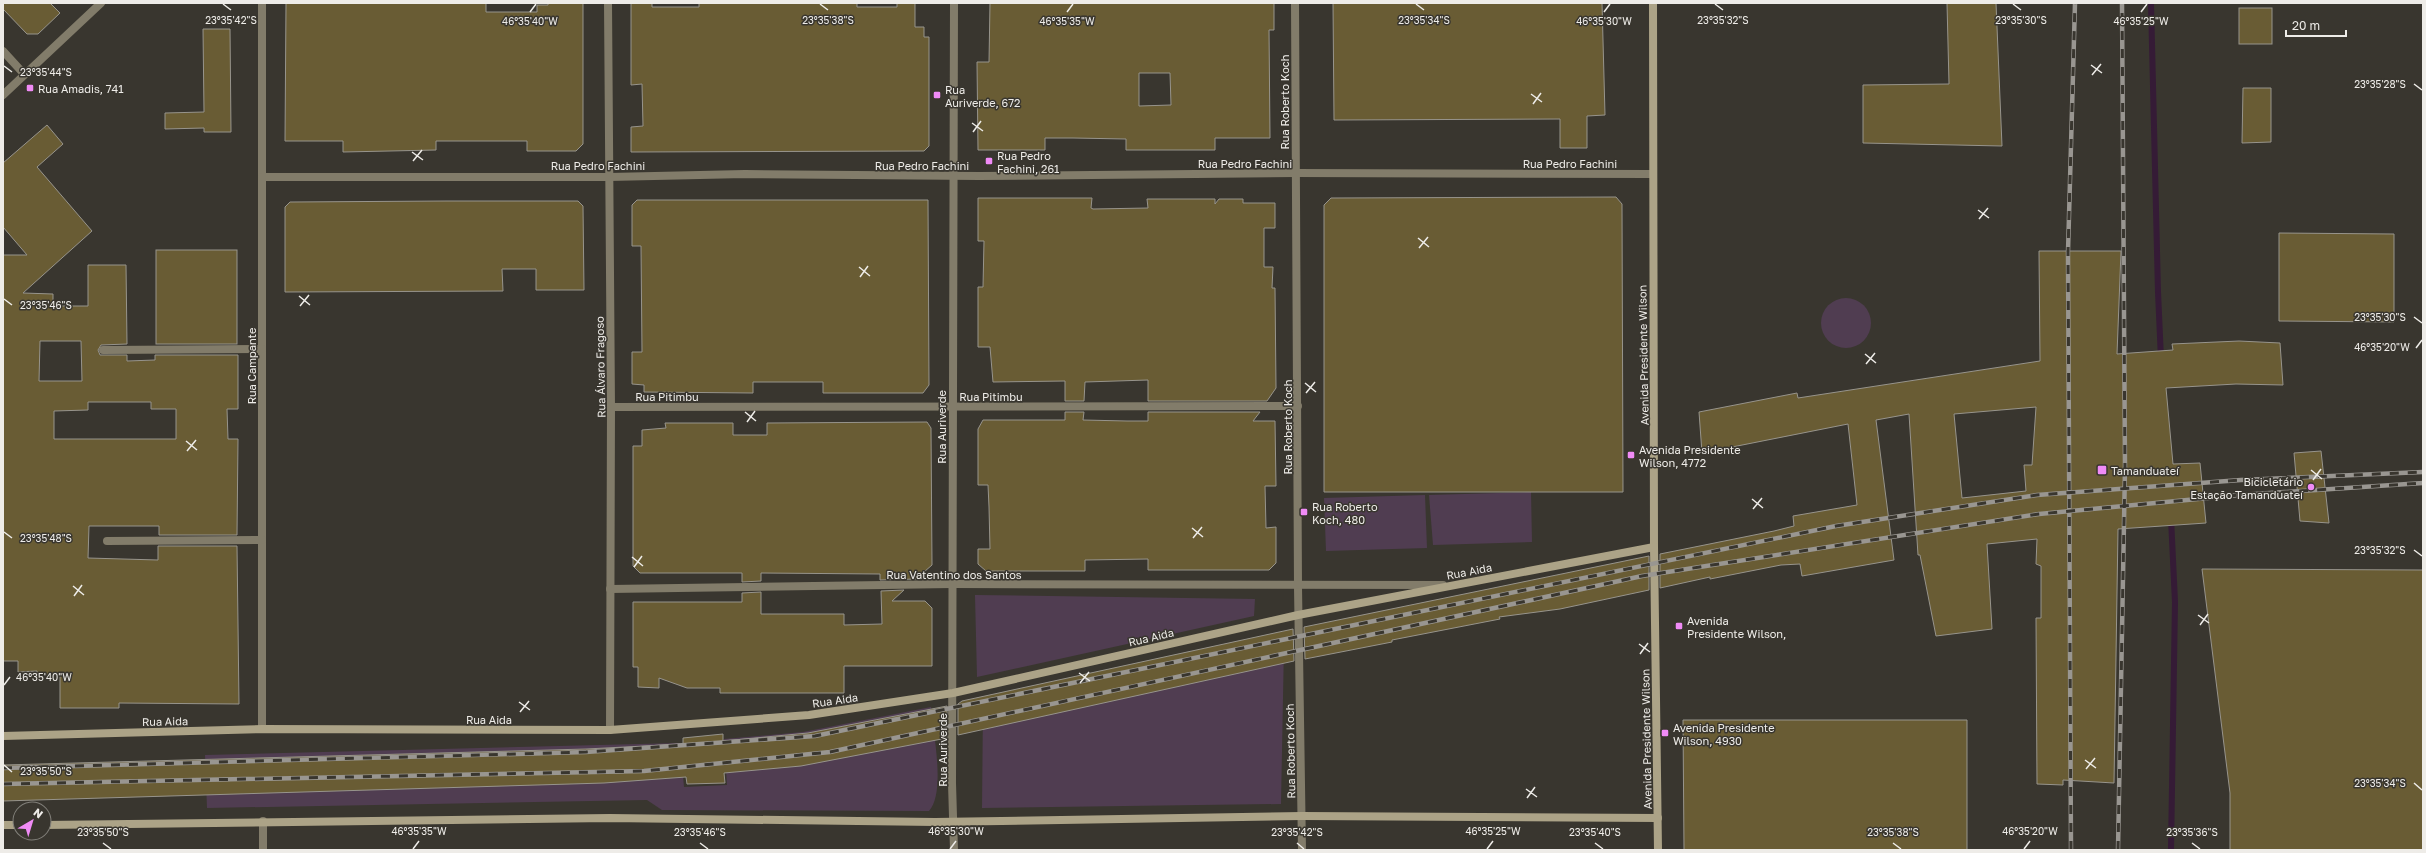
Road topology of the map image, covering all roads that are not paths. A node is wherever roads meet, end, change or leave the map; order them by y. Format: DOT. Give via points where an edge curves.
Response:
graph roads {
  1 [pos="101,3"];
  2 [pos="262,3"];
  3 [pos="608,3"];
  4 [pos="954,3"];
  5 [pos="1296,3"];
  6 [pos="1652,3"];
  7 [pos="3,51"];
  8 [pos="24,74"];
  9 [pos="3,94"];
  10 [pos="1295,174"];
  11 [pos="1653,174"];
  12 [pos="954,176"];
  13 [pos="262,177"];
  14 [pos="608,177"];
  15 [pos="262,349"];
  16 [pos="103,350"];
  17 [pos="1298,406"];
  18 [pos="611,407"];
  19 [pos="952,407"];
  20 [pos="262,540"];
  21 [pos="107,541"];
  22 [pos="1654,547"];
  23 [pos="952,584"];
  24 [pos="1455,585"];
  25 [pos="1298,586"];
  26 [pos="610,589"];
  27 [pos="1298,615"];
  28 [pos="953,693"];
  29 [pos="262,729"];
  30 [pos="610,730"];
  31 [pos="3,736"];
  32 [pos="1302,816"];
  33 [pos="1658,818"];
  34 [pos="263,821"];
  35 [pos="954,821"];
  36 [pos="52,825"];
  37 [pos="263,850"];
  38 [pos="954,850"];
  39 [pos="1302,850"];
  40 [pos="1658,850"];
  1 -- 8 [label="street"];
  2 -- 13 [label="street, Rua Campante"];
  3 -- 14 [label="street, Rua Álvaro Fragoso"];
  4 -- 12 [label="street, Rua Auriverde"];
  5 -- 10 [label="street, Rua Roberto Koch"];
  6 -- 11 [label="street, Avenida Presidente Wilson"];
  7 -- 8 [label="street"];
  8 -- 9 [label="street"];
  10 -- 11 [label="street, Rua Pedro Fachini"];
  10 -- 12 [label="street, Rua Pedro Fachini"];
  10 -- 17 [label="street, Rua Roberto Koch"];
  11 -- 22 [label="street, Avenida Presidente Wilson"];
  12 -- 14 [label="street, Rua Pedro Fachini" via="745,174"];
  12 -- 19 [label="street, Rua Auriverde"];
  13 -- 14 [label="street, Rua Pedro Fachini"];
  13 -- 15 [label="street, Rua Campante"];
  14 -- 18 [label="street, Rua Álvaro Fragoso"];
  15 -- 16 [label="street"];
  15 -- 20 [label="street, Rua Campante"];
  17 -- 19 [label="street, Rua Pitimbu"];
  17 -- 25 [label="street, Rua Roberto Koch"];
  18 -- 19 [label="street, Rua Pitimbu"];
  18 -- 26 [label="street, Rua Álvaro Fragoso"];
  19 -- 23 [label="street, Rua Auriverde"];
  20 -- 21 [label="street"];
  20 -- 29 [label="street, Rua Campante"];
  22 -- 24 [label="street, Rua Aida"];
  22 -- 33 [label="street, Avenida Presidente Wilson"];
  23 -- 25 [label="street, Rua Vatentino dos Santos"];
  23 -- 26 [label="street, Rua Vatentino dos Santos"];
  23 -- 28 [label="street, Rua Auriverde"];
  24 -- 25 [label="street, Rua Vatentino dos Santos"];
  24 -- 27 [label="street, Rua Aida"];
  25 -- 27 [label="street, Rua Roberto Koch"];
  26 -- 30 [label="street, Rua Álvaro Fragoso"];
  27 -- 28 [label="street, Rua Aida"];
  27 -- 32 [label="street, Rua Roberto Koch"];
  28 -- 30 [label="street, Rua Aida" via="809,715"];
  28 -- 35 [label="street, Rua Auriverde"];
  29 -- 30 [label="street, Rua Aida"];
  29 -- 31 [label="street, Rua Aida"];
  32 -- 33 [label="street"];
  32 -- 35 [label="street"];
  32 -- 39 [label="street, Rua Roberto Koch"];
  33 -- 40 [label="street, Avenida Presidente Wilson"];
  34 -- 35 [label="street" via="610,818"];
  34 -- 36 [label="street"];
  34 -- 37 [label="street"];
  35 -- 38 [label="street, Rua Auriverde"];
}
